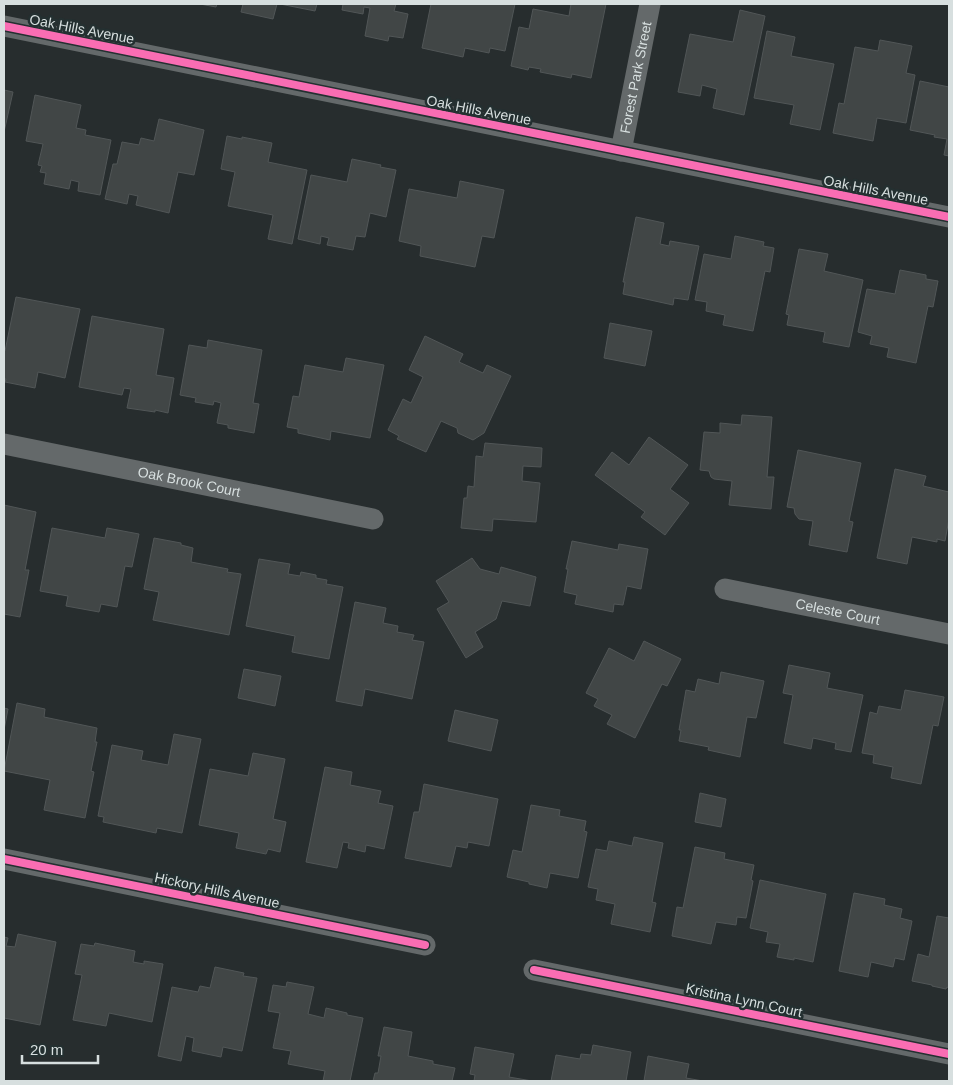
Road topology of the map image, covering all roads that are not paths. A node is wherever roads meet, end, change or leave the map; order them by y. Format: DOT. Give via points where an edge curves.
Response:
graph roads {
  1 [pos="650,4"];
  2 [pos="4,26"];
  3 [pos="621,151"];
  4 [pos="949,218"];
  5 [pos="4,444"];
  6 [pos="373,519"];
  7 [pos="725,589"];
  8 [pos="949,634"];
  9 [pos="4,859"];
  10 [pos="425,945"];
  11 [pos="534,970"];
  12 [pos="949,1054"];
  1 -- 3 [label="street, Forest Park Street"];
  2 -- 3 [label="street, Oak Hills Avenue"];
  3 -- 4 [label="street, Oak Hills Avenue"];
  5 -- 6 [label="street, Oak Brook Court"];
  7 -- 8 [label="street, Celeste Court"];
  9 -- 10 [label="street, Hickory Hills Avenue"];
  11 -- 12 [label="street, Kristina Lynn Court"];
}
